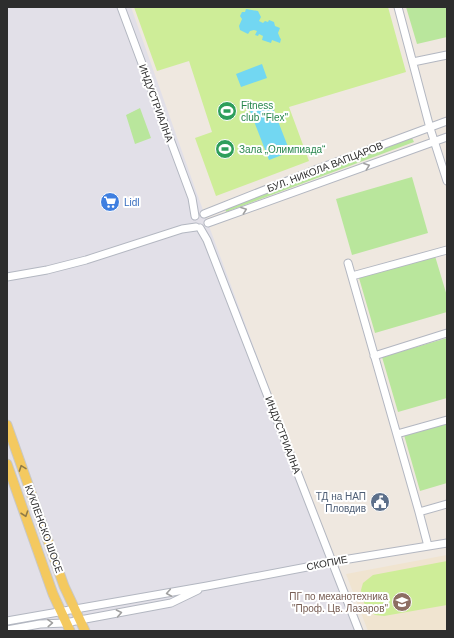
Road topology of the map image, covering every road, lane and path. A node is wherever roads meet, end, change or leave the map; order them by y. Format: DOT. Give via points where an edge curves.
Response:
graph roads {
  1 [pos="120,7"];
  2 [pos="398,7"];
  3 [pos="447,54"];
  4 [pos="413,62"];
  5 [pos="447,122"];
  6 [pos="430,128"];
  7 [pos="447,137"];
  8 [pos="435,141"];
  9 [pos="446,173"];
  10 [pos="447,181"];
  11 [pos="200,221"];
  12 [pos="447,250"];
  13 [pos="348,263"];
  14 [pos="352,276"];
  15 [pos="7,277"];
  16 [pos="447,333"];
  17 [pos="374,356"];
  18 [pos="447,420"];
  19 [pos="7,425"];
  20 [pos="397,434"];
  21 [pos="7,464"];
  22 [pos="447,504"];
  23 [pos="419,512"];
  24 [pos="447,543"];
  25 [pos="428,546"];
  26 [pos="333,562"];
  27 [pos="208,586"];
  28 [pos="75,609"];
  29 [pos="61,612"];
  30 [pos="80,620"];
  31 [pos="7,621"];
  32 [pos="68,627"];
  33 [pos="7,630"];
  34 [pos="85,631"];
  35 [pos="359,631"];
  1 -- 11 [label="street, ИНДУСТРИАЛНА"];
  2 -- 4 [label="street"];
  3 -- 4 [label="street"];
  4 -- 6 [label="street"];
  5 -- 6 [label="street, БУЛ. НИКОЛА ВАПЦАРОВ"];
  6 -- 8 [label="street"];
  6 -- 11 [label="street, БУЛ. НИКОЛА ВАПЦАРОВ" via="320,168"];
  7 -- 8 [label="street, БУЛ. НИКОЛА ВАПЦАРОВ"];
  8 -- 9 [label="street"];
  11 -- 8 [label="street, БУЛ. НИКОЛА ВАПЦАРОВ, one-way"];
  9 -- 10 [label="street"];
  11 -- 15 [label="street, БУЛ. НИКОЛА ВАПЦАРОВ" via="86,260"];
  11 -- 26 [label="street, ИНДУСТРИАЛНА"];
  12 -- 14 [label="street"];
  13 -- 14 [label="street"];
  14 -- 17 [label="street"];
  16 -- 17 [label="street"];
  17 -- 20 [label="street"];
  18 -- 20 [label="street"];
  28 -- 19 [label="main road, КУКЛЕНСКО ШОСЕ, one-way" via="64,586"];
  20 -- 23 [label="street"];
  21 -- 29 [label="main road, КУКЛЕНСКО ШОСЕ, one-way"];
  22 -- 23 [label="street"];
  23 -- 25 [label="street"];
  24 -- 25 [label="street, СКОПИЕ"];
  25 -- 26 [label="street, СКОПИЕ"];
  26 -- 27 [label="street, СКОПИЕ"];
  26 -- 35 [label="street, ИНДУСТРИАЛНА"];
  27 -- 28 [label="street, СКОПИЕ, one-way"];
  30 -- 27 [label="street, СКОПИЕ, one-way" via="171,603"];
  28 -- 29 [label="street, СКОПИЕ"];
  28 -- 30 [label="main road, КУКЛЕНСКО ШОСЕ"];
  29 -- 31 [label="street, СКОПИЕ"];
  29 -- 32 [label="main road, КУКЛЕНСКО ШОСЕ"];
  30 -- 32 [label="street, СКОПИЕ"];
  30 -- 34 [label="main road, КУКЛЕНСКО ШОСЕ"];
  33 -- 32 [label="street, СКОПИЕ, one-way" via="48,623"];
}
